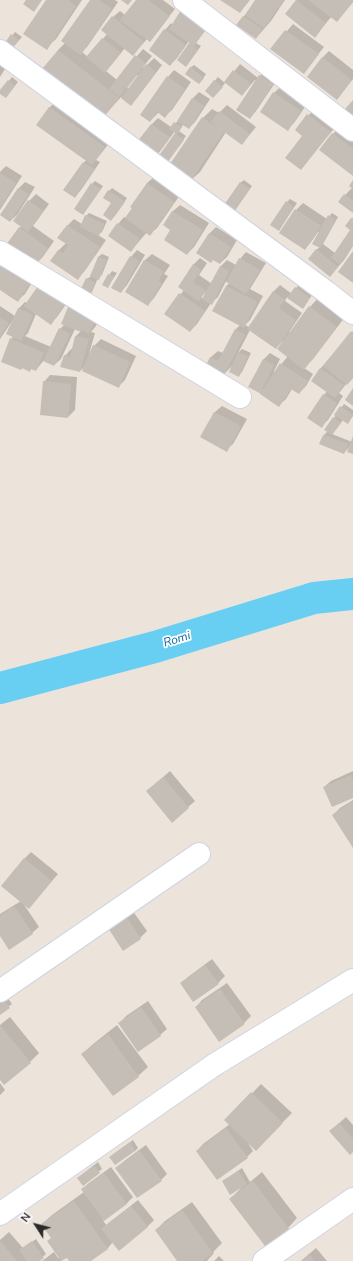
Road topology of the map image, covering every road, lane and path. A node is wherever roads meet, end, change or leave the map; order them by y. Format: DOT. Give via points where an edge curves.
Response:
graph roads {
  1 [pos="184,0"];
  2 [pos="0,51"];
  3 [pos="353,130"];
  4 [pos="0,252"];
  5 [pos="353,313"];
  6 [pos="240,397"];
  7 [pos="199,854"];
  8 [pos="353,980"];
  9 [pos="0,991"];
  10 [pos="353,1199"];
  11 [pos="0,1214"];
  12 [pos="264,1261"];
  1 -- 3 [label="street"];
  2 -- 5 [label="street"];
  4 -- 6 [label="street"];
  7 -- 9 [label="street"];
  8 -- 11 [label="street" via="214,1065"];
  10 -- 12 [label="street"];
}
